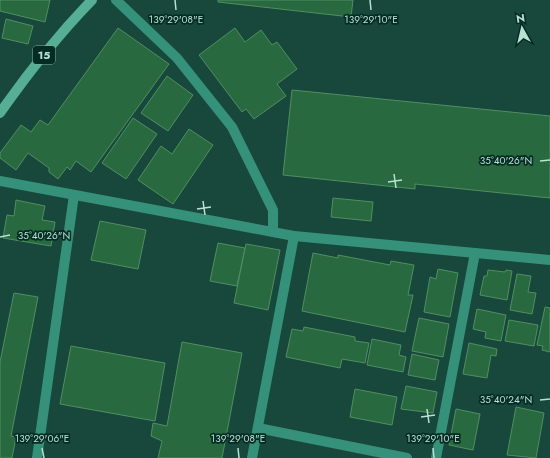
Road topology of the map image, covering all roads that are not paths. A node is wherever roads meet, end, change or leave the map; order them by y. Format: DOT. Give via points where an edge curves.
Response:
graph roads {
  1 [pos="92,0"];
  2 [pos="116,0"];
  3 [pos="0,113"];
  4 [pos="0,181"];
  5 [pos="74,194"];
  6 [pos="273,232"];
  7 [pos="294,236"];
  8 [pos="476,253"];
  9 [pos="550,260"];
  10 [pos="258,428"];
  11 [pos="37,458"];
  12 [pos="252,458"];
  13 [pos="407,458"];
  14 [pos="436,458"];
  1 -- 3 [label="main road, 15" via="51,46"];
  2 -- 6 [label="street" via="176,58 232,127 273,210"];
  4 -- 5 [label="street"];
  5 -- 6 [label="street"];
  5 -- 11 [label="street"];
  6 -- 7 [label="street"];
  7 -- 8 [label="street"];
  7 -- 10 [label="street"];
  8 -- 9 [label="street"];
  8 -- 14 [label="street"];
  10 -- 12 [label="street"];
  10 -- 13 [label="street"];
}
